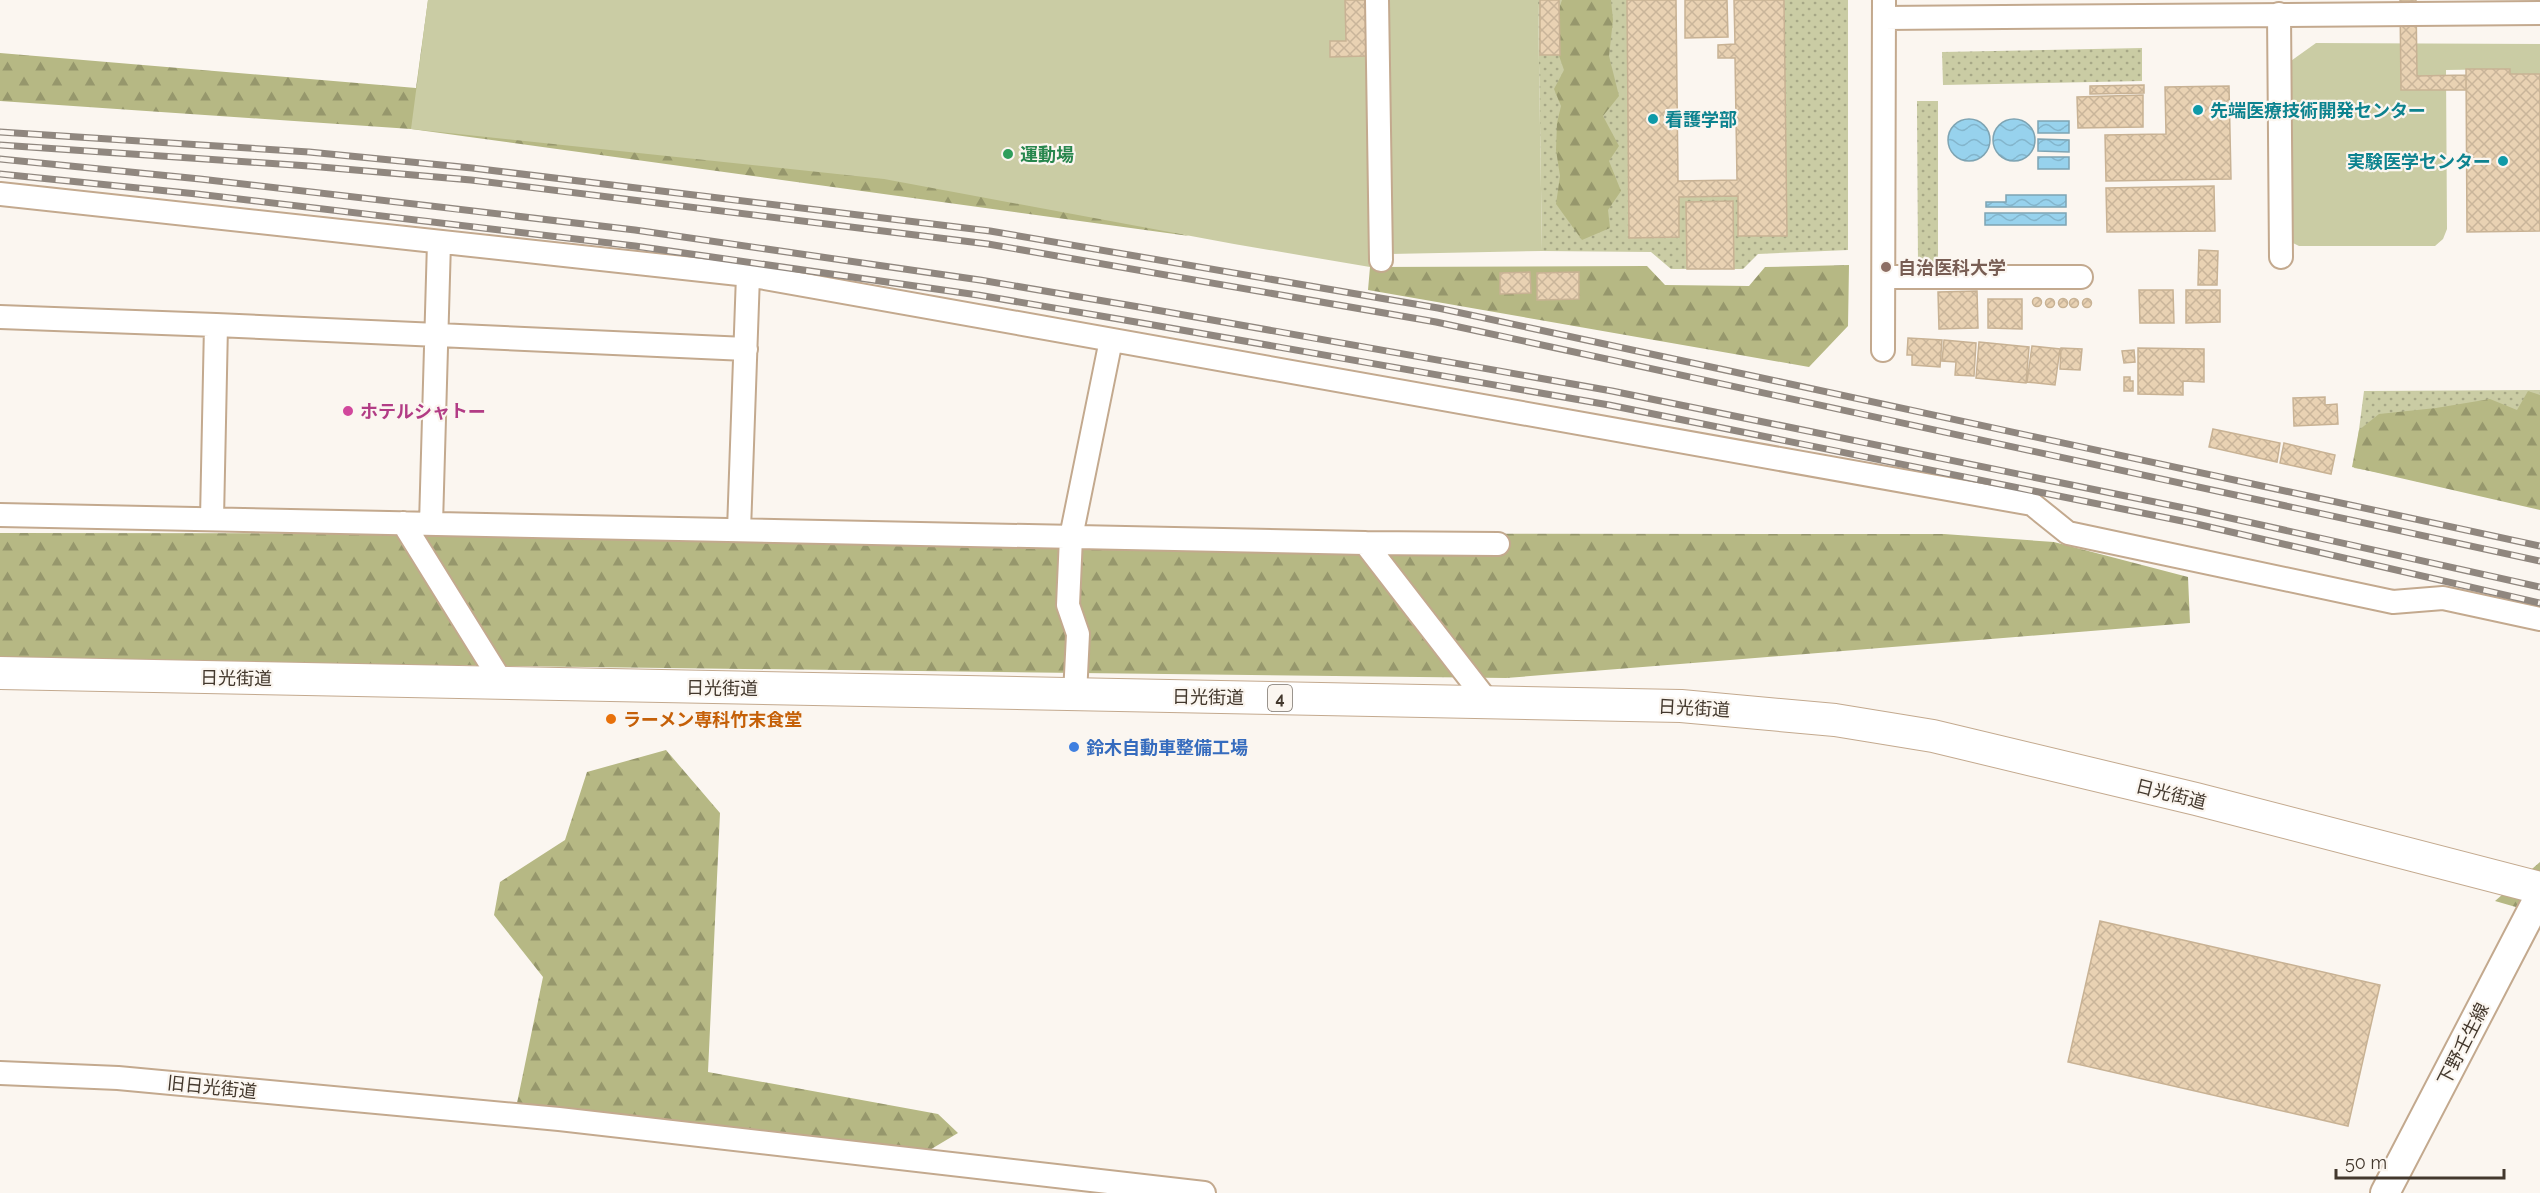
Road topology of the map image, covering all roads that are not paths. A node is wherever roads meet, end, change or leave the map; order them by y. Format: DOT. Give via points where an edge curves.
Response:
graph roads {
  1 [pos="1377,0"];
  2 [pos="2219,7"];
  3 [pos="1884,9"];
  4 [pos="2540,13"];
  5 [pos="2279,14"];
  6 [pos="0,194"];
  7 [pos="438,242"];
  8 [pos="2281,257"];
  9 [pos="1381,260"];
  10 [pos="748,275"];
  11 [pos="1884,277"];
  12 [pos="2081,277"];
  13 [pos="0,316"];
  14 [pos="216,325"];
  15 [pos="436,336"];
  16 [pos="1111,340"];
  17 [pos="746,349"];
  18 [pos="1883,350"];
  19 [pos="0,515"];
  20 [pos="212,519"];
  21 [pos="403,523"];
  22 [pos="431,524"];
  23 [pos="739,530"];
  24 [pos="1071,537"];
  25 [pos="1365,543"];
  26 [pos="1498,544"];
  27 [pos="2540,619"];
  28 [pos="0,673"];
  29 [pos="503,684"];
  30 [pos="1075,695"];
  31 [pos="1488,702"];
  32 [pos="2540,888"];
  33 [pos="2540,895"];
  34 [pos="0,1073"];
  35 [pos="1057,1184"];
  36 [pos="1204,1193"];
  37 [pos="2385,1193"];
  1 -- 9 [label="street"];
  2 -- 3 [label="street"];
  2 -- 5 [label="street"];
  3 -- 11 [label="street"];
  4 -- 5 [label="street"];
  5 -- 8 [label="street"];
  6 -- 7 [label="street"];
  7 -- 10 [label="street"];
  7 -- 15 [label="street"];
  10 -- 16 [label="street"];
  10 -- 17 [label="street"];
  11 -- 12 [label="street"];
  11 -- 18 [label="street"];
  13 -- 14 [label="street"];
  14 -- 15 [label="street"];
  14 -- 20 [label="street"];
  15 -- 17 [label="street"];
  15 -- 22 [label="street"];
  16 -- 24 [label="street"];
  16 -- 27 [label="street" via="2032,504 2068,532 2393,602 2443,598"];
  17 -- 23 [label="street"];
  19 -- 20 [label="street"];
  20 -- 21 [label="street"];
  21 -- 22 [label="street"];
  21 -- 29 [label="street"];
  22 -- 23 [label="street"];
  23 -- 24 [label="street"];
  24 -- 25 [label="street"];
  24 -- 30 [label="street" via="1068,605 1078,634"];
  25 -- 26 [label="street"];
  25 -- 31 [label="street"];
  28 -- 29 [label="highway, 日光街道 / 4"];
  29 -- 30 [label="highway, 日光街道 / 4"];
  30 -- 31 [label="highway, 日光街道 / 4"];
  31 -- 32 [label="highway, 日光街道 / 4" via="1681,706 1835,720 1933,736"];
  33 -- 37 [label="main road, 下野壬生線"];
  34 -- 35 [label="street, 旧日光街道" via="117,1078 559,1119"];
  35 -- 36 [label="street, 旧日光街道"];
}
